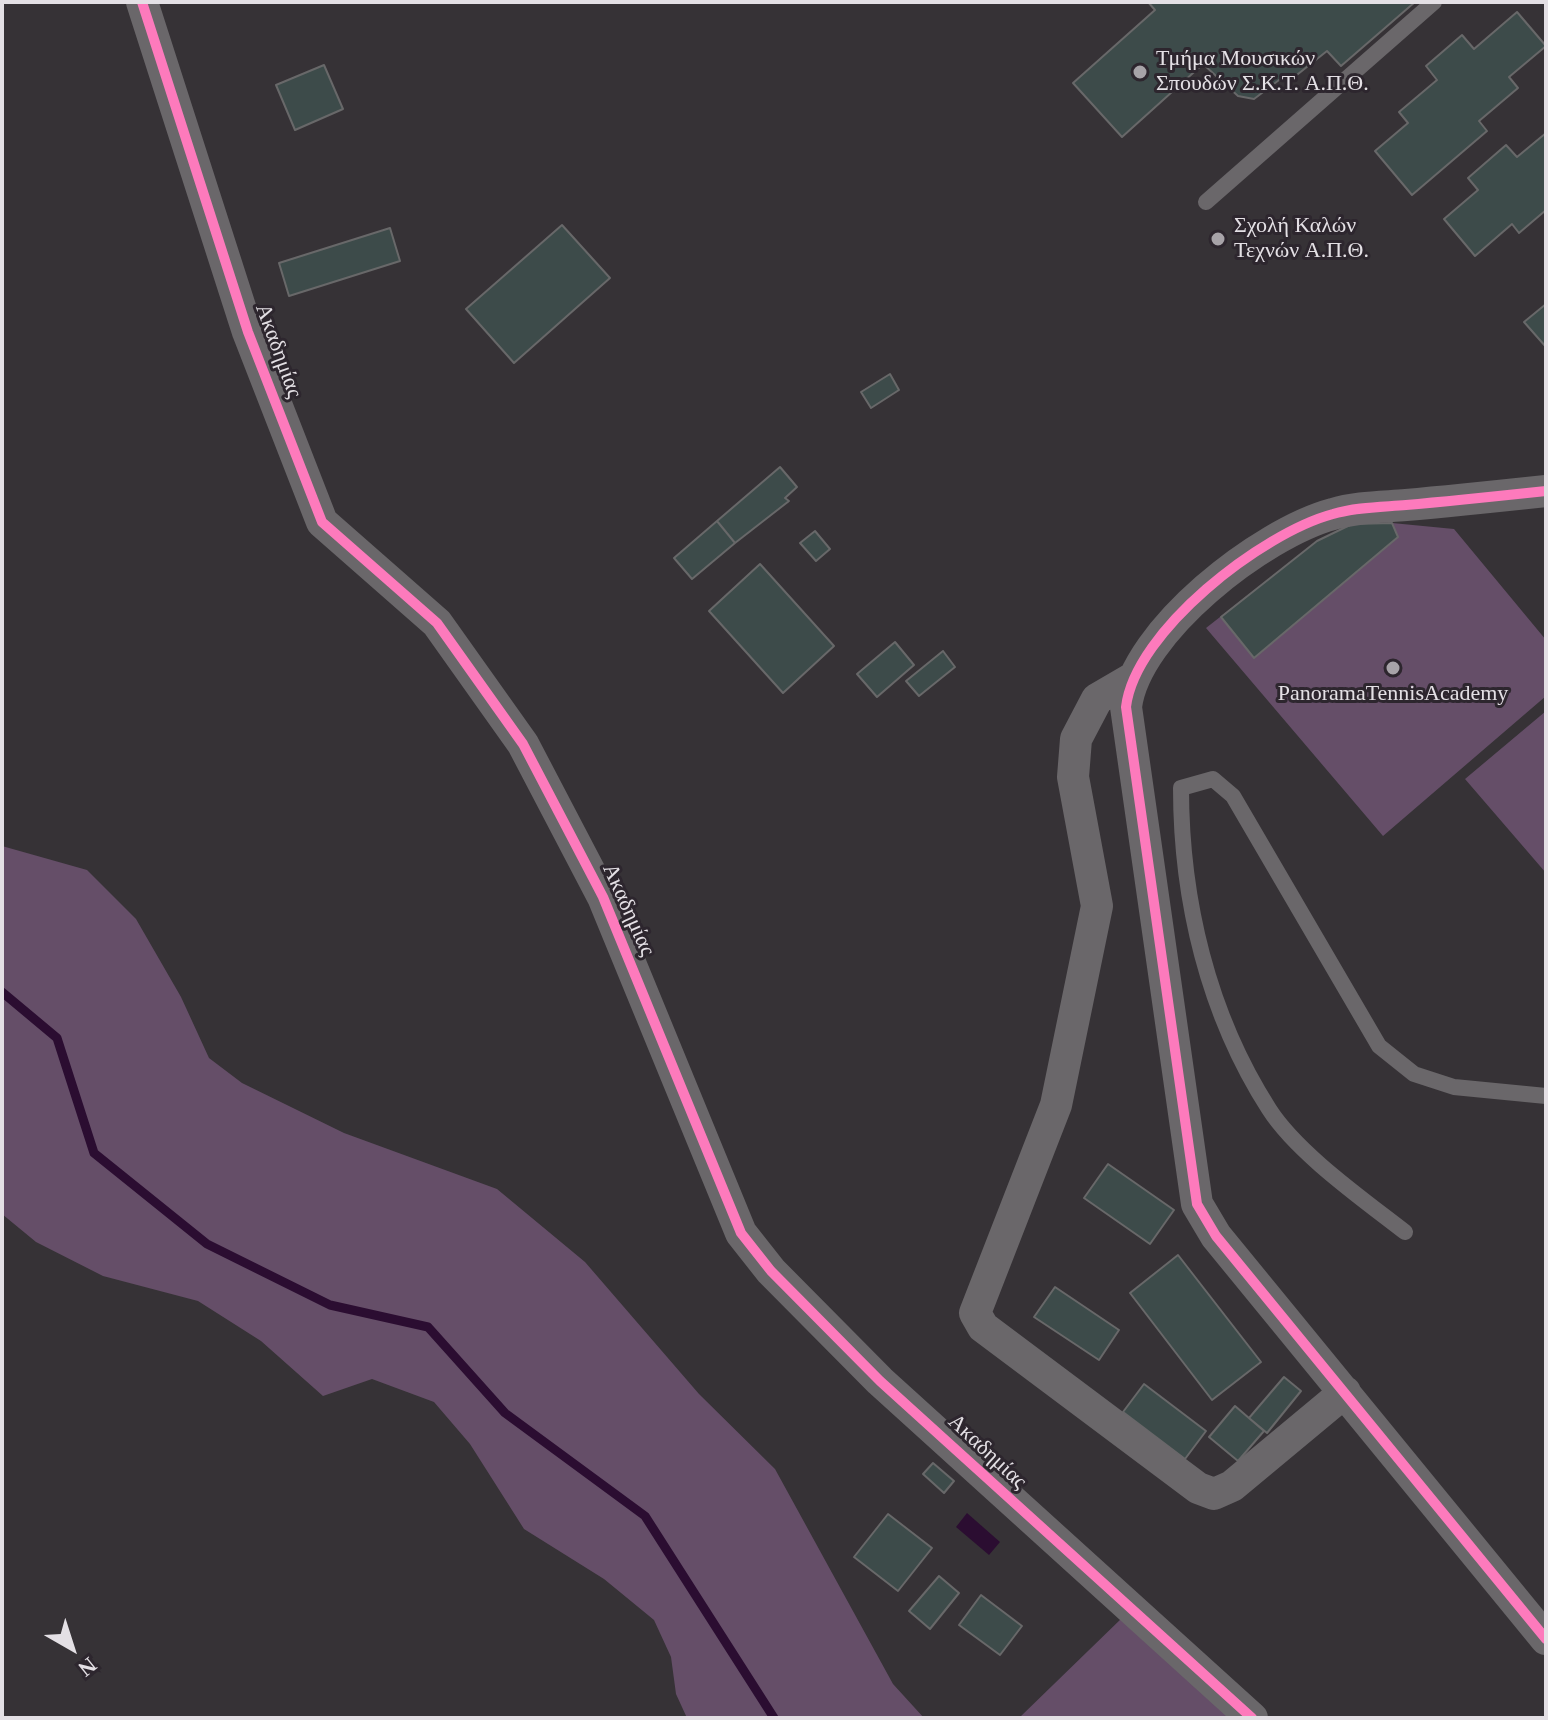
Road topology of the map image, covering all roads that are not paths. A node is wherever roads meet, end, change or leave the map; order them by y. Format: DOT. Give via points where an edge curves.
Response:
graph roads {
  1 [pos="142,2"];
  2 [pos="1434,2"];
  3 [pos="1206,202"];
  4 [pos="1546,491"];
  5 [pos="1133,678"];
  6 [pos="1546,1096"];
  7 [pos="1405,1232"];
  8 [pos="1345,1392"];
  9 [pos="1546,1639"];
  10 [pos="1252,1718"];
  1 -- 10 [label="street, Ακαδημίας" via="248,332 322,522 437,623 523,744 603,897 741,1233 771,1271 880,1381"];
  2 -- 3 [label="lane"];
  4 -- 5 [label="street" via="1348,511 1315,520 1237,566 1192,602 1157,637"];
  5 -- 8 [label="street" via="1126,707 1197,1204 1216,1236"];
  5 -- 8 [label="street" via="1097,699 1076,739 1073,777 1097,906 1056,1105 975,1313 983,1327 1198,1488 1214,1494 1232,1486"];
  6 -- 7 [label="lane" via="1454,1087 1414,1074 1379,1046 1233,796 1213,779 1181,788 1181,832 1196,941 1228,1028 1270,1111 1325,1169"];
  8 -- 9 [label="street"];
}
